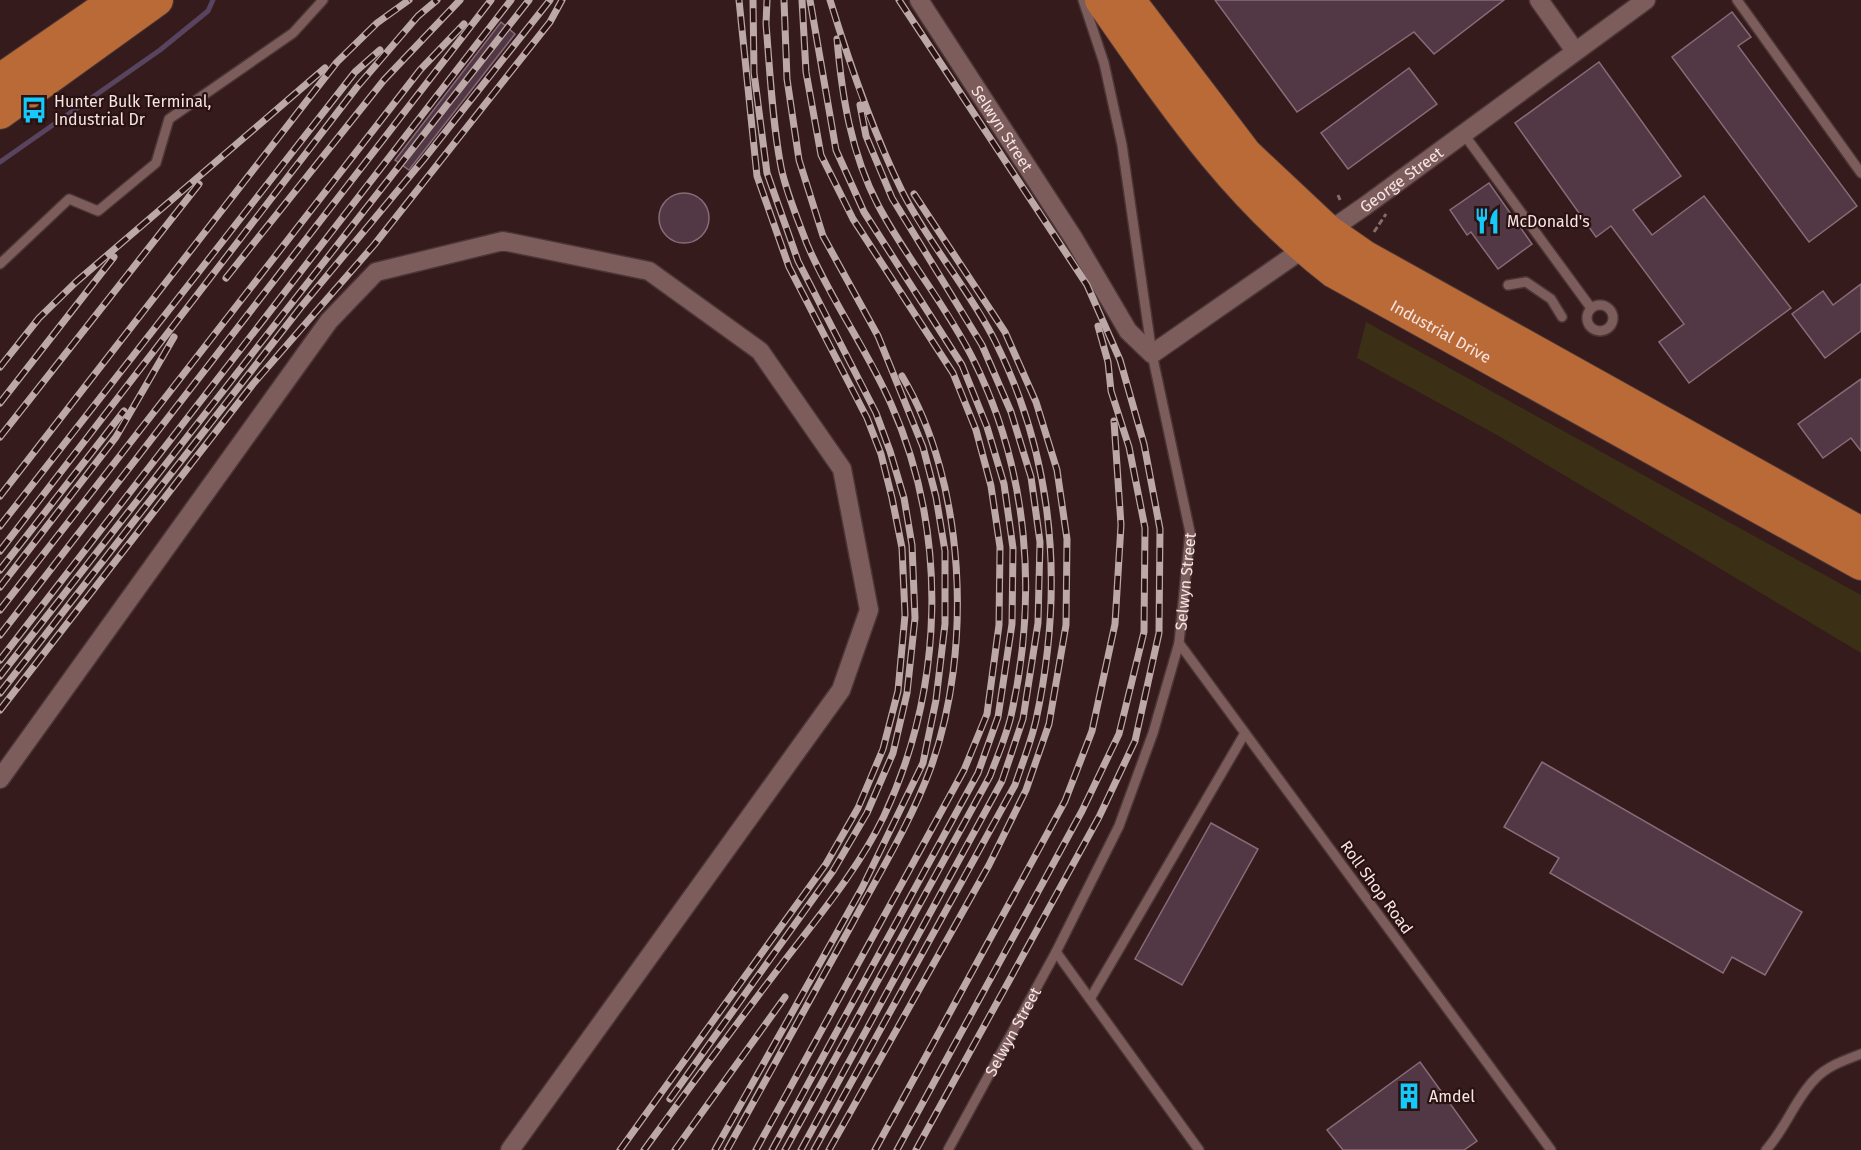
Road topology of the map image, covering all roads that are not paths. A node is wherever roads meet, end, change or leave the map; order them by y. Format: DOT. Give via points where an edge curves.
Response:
graph roads {
  1 [pos="116,0"];
  2 [pos="157,0"];
  3 [pos="323,0"];
  4 [pos="919,0"];
  5 [pos="1083,0"];
  6 [pos="1101,0"];
  7 [pos="1130,0"];
  8 [pos="1539,0"];
  9 [pos="1646,0"];
  10 [pos="1737,0"];
  11 [pos="1575,51"];
  12 [pos="0,80"];
  13 [pos="0,113"];
  14 [pos="1463,133"];
  15 [pos="1861,172"];
  16 [pos="1315,240"];
  17 [pos="0,264"];
  18 [pos="1508,285"];
  19 [pos="1592,308"];
  20 [pos="1562,317"];
  21 [pos="1152,354"];
  22 [pos="1861,532"];
  23 [pos="1861,564"];
  24 [pos="1179,643"];
  25 [pos="1245,733"];
  26 [pos="0,779"];
  27 [pos="1056,952"];
  28 [pos="1090,999"];
  29 [pos="1861,1054"];
  30 [pos="510,1150"];
  31 [pos="948,1150"];
  32 [pos="1199,1150"];
  33 [pos="1551,1150"];
  34 [pos="1766,1150"];
  1 -- 12 [label="highway"];
  2 -- 13 [label="highway"];
  3 -- 17 [label="lane" via="293,33 169,119 156,163 98,211 69,199"];
  4 -- 21 [label="street, Selwyn Street" via="1074,239 1128,331"];
  5 -- 21 [label="lane" via="1104,63 1122,145"];
  6 -- 16 [label="highway, Industrial Drive" via="1181,114 1233,179"];
  7 -- 16 [label="highway, Industrial Drive"];
  8 -- 11 [label="street"];
  9 -- 11 [label="street, George Street"];
  10 -- 15 [label="lane"];
  11 -- 14 [label="street, George Street"];
  14 -- 16 [label="street, George Street"];
  14 -- 19 [label="lane"];
  16 -- 21 [label="street, George Street"];
  16 -- 22 [label="highway, Industrial Drive" via="1364,256"];
  16 -- 23 [label="highway, Industrial Drive" via="1342,277"];
  18 -- 20 [label="lane" via="1526,282 1551,298"];
  21 -- 24 [label="lane, Selwyn Street" via="1190,532"];
  24 -- 25 [label="lane, Roll Shop Road"];
  24 -- 27 [label="lane, Selwyn Street" via="1153,732 1119,826"];
  25 -- 28 [label="lane"];
  25 -- 33 [label="lane, Roll Shop Road"];
  26 -- 30 [label="street" via="329,321 376,272 503,241 649,271 760,351 842,469 868,610 841,690"];
  27 -- 28 [label="lane"];
  27 -- 31 [label="lane, Selwyn Street"];
  28 -- 32 [label="lane"];
  29 -- 34 [label="lane" via="1828,1068 1816,1078"];
}
